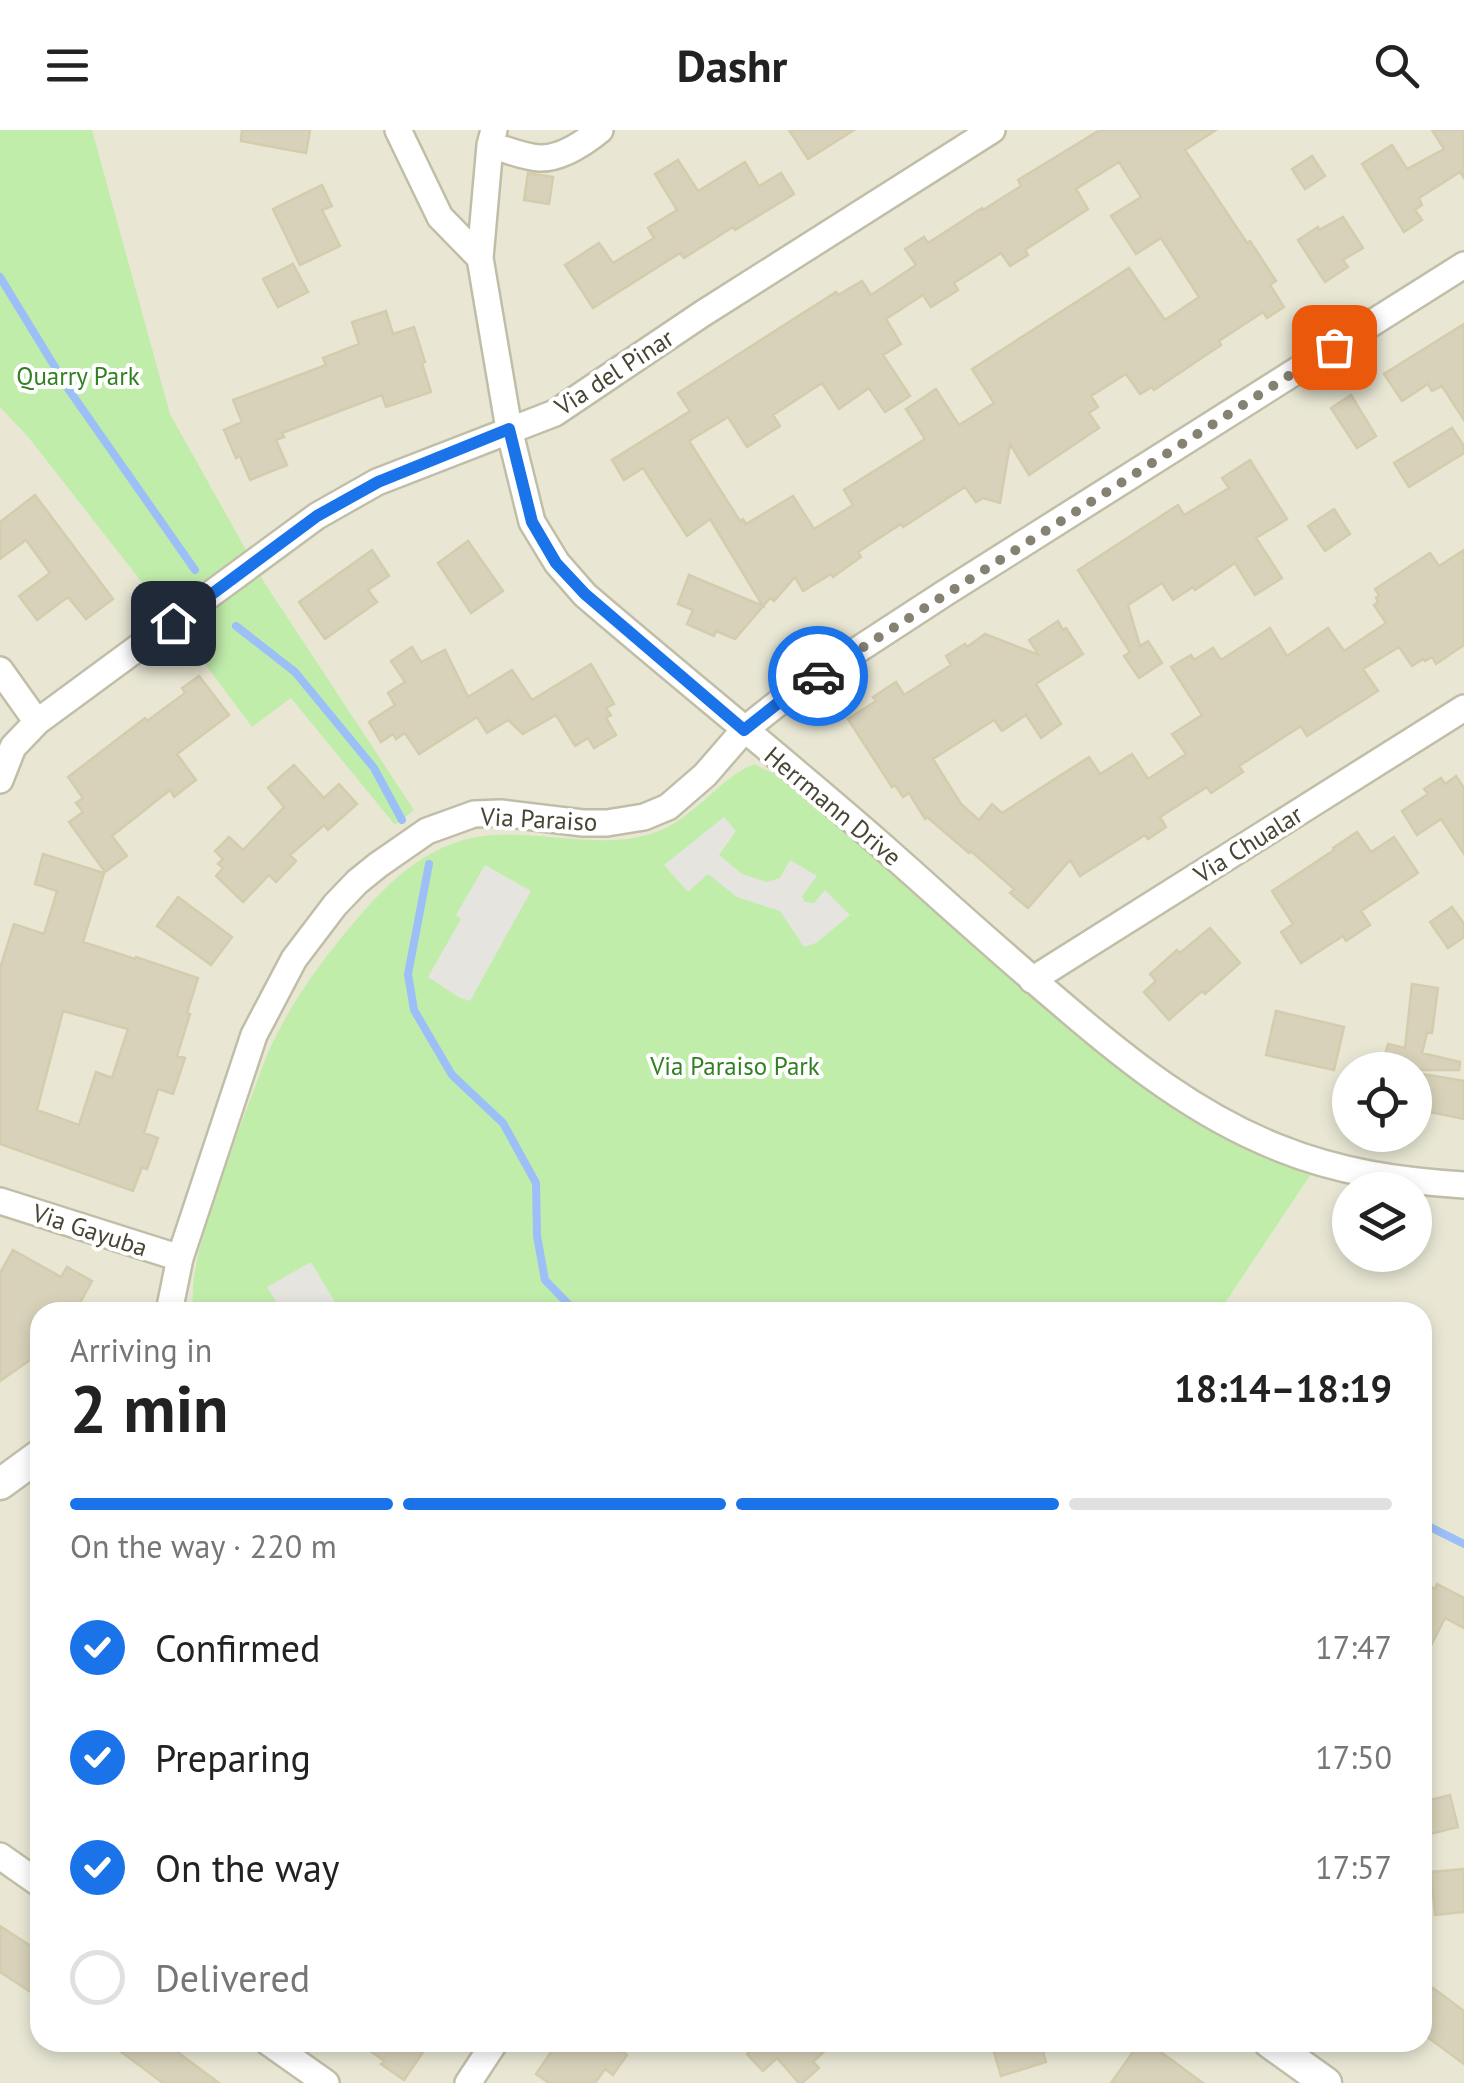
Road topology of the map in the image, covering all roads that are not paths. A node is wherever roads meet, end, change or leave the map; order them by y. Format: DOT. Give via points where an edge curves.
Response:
graph roads {
  1 [pos="398,130"];
  2 [pos="600,130"];
  3 [pos="992,130"];
  4 [pos="492,137"];
  5 [pos="480,258"];
  6 [pos="1464,265"];
  7 [pos="509,429"];
  8 [pos="0,670"];
  9 [pos="1464,708"];
  10 [pos="37,722"];
  11 [pos="744,730"];
  12 [pos="0,780"];
  13 [pos="1032,980"];
  14 [pos="1464,1185"];
  15 [pos="0,1200"];
  16 [pos="180,1258"];
  17 [pos="170,1302"];
  18 [pos="30,1462"];
  19 [pos="0,1484"];
  20 [pos="0,1856"];
  21 [pos="30,1877"];
  22 [pos="282,2052"];
  23 [pos="488,2052"];
  24 [pos="1283,2052"];
  25 [pos="326,2083"];
  26 [pos="468,2083"];
  27 [pos="1326,2083"];
  1 -- 5 [label="street" via="440,217"];
  2 -- 4 [label="street" via="541,158"];
  3 -- 7 [label="street, Via del Pinar" via="554,413"];
  4 -- 5 [label="street, Herrmann Drive"];
  5 -- 7 [label="street, Herrmann Drive"];
  6 -- 11 [label="street, Via Paraiso" via="913,614"];
  7 -- 10 [label="street, Via del Pinar" via="378,482 317,516"];
  7 -- 11 [label="street, Herrmann Drive" via="532,522 556,563"];
  8 -- 10 [label="street"];
  9 -- 13 [label="street, Via Chualar"];
  10 -- 12 [label="street, Via del Pinar" via="13,747"];
  11 -- 13 [label="street, Herrmann Drive"];
  11 -- 16 [label="street, Via Paraiso" via="689,791 658,812 607,823 474,814 427,831 358,882 294,959 254,1035"];
  13 -- 14 [label="street, Herrmann Drive" via="1126,1059 1237,1129 1368,1175"];
  15 -- 16 [label="street, Via Gayuba"];
  16 -- 17 [label="street, Via Paraiso"];
  18 -- 19 [label="street"];
  20 -- 21 [label="street"];
  22 -- 25 [label="street"];
  23 -- 26 [label="street"];
  24 -- 27 [label="street"];
}
